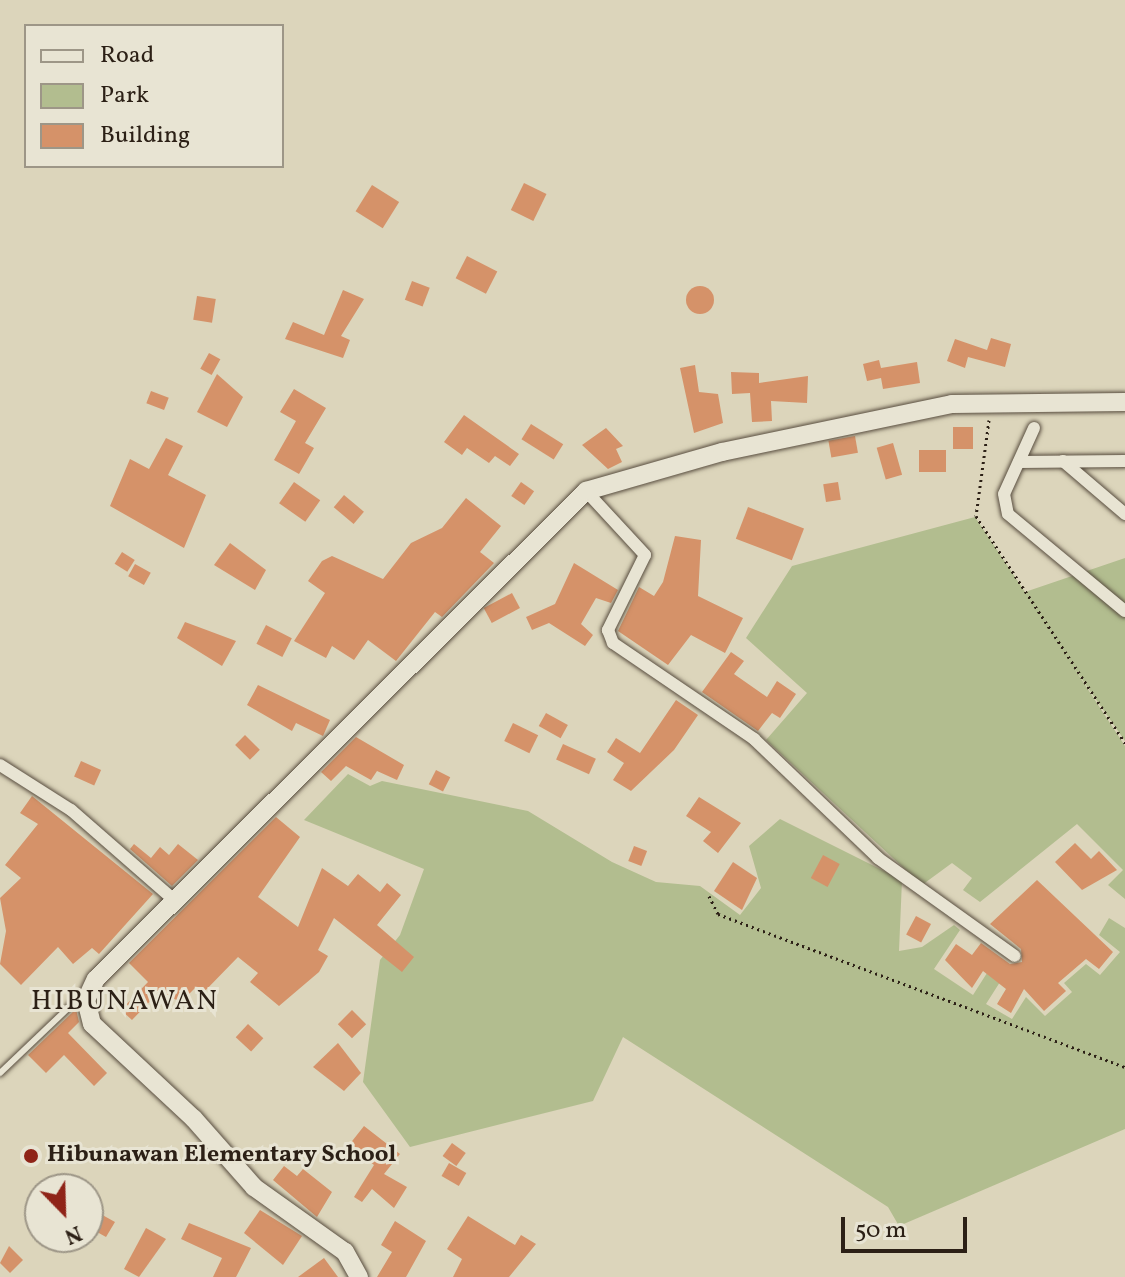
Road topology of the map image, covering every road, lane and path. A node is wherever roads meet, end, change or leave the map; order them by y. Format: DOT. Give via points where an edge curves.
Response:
graph roads {
  1 [pos="992,401"];
  2 [pos="1125,402"];
  3 [pos="1034,428"];
  4 [pos="1063,461"];
  5 [pos="1125,461"];
  6 [pos="1019,462"];
  7 [pos="586,491"];
  8 [pos="1125,514"];
  9 [pos="1125,611"];
  10 [pos="1125,743"];
  11 [pos="0,765"];
  12 [pos="709,896"];
  13 [pos="173,899"];
  14 [pos="1015,956"];
  15 [pos="90,989"];
  16 [pos="1125,1067"];
  17 [pos="0,1073"];
  18 [pos="359,1277"];
  1 -- 2 [label="street"];
  1 -- 7 [label="street" via="722,452"];
  1 -- 10 [label="path" via="976,516"];
  3 -- 6 [label="street"];
  4 -- 5 [label="street"];
  4 -- 6 [label="street"];
  4 -- 8 [label="street"];
  6 -- 9 [label="street" via="1004,494 1008,514"];
  7 -- 13 [label="street"];
  7 -- 14 [label="street" via="645,555 608,630 613,643 754,739 878,858"];
  11 -- 13 [label="street" via="71,810"];
  12 -- 16 [label="path" via="718,914"];
  13 -- 15 [label="street"];
  15 -- 17 [label="lane"];
  15 -- 18 [label="street" via="92,1024 194,1119 254,1187 345,1252"];
}
